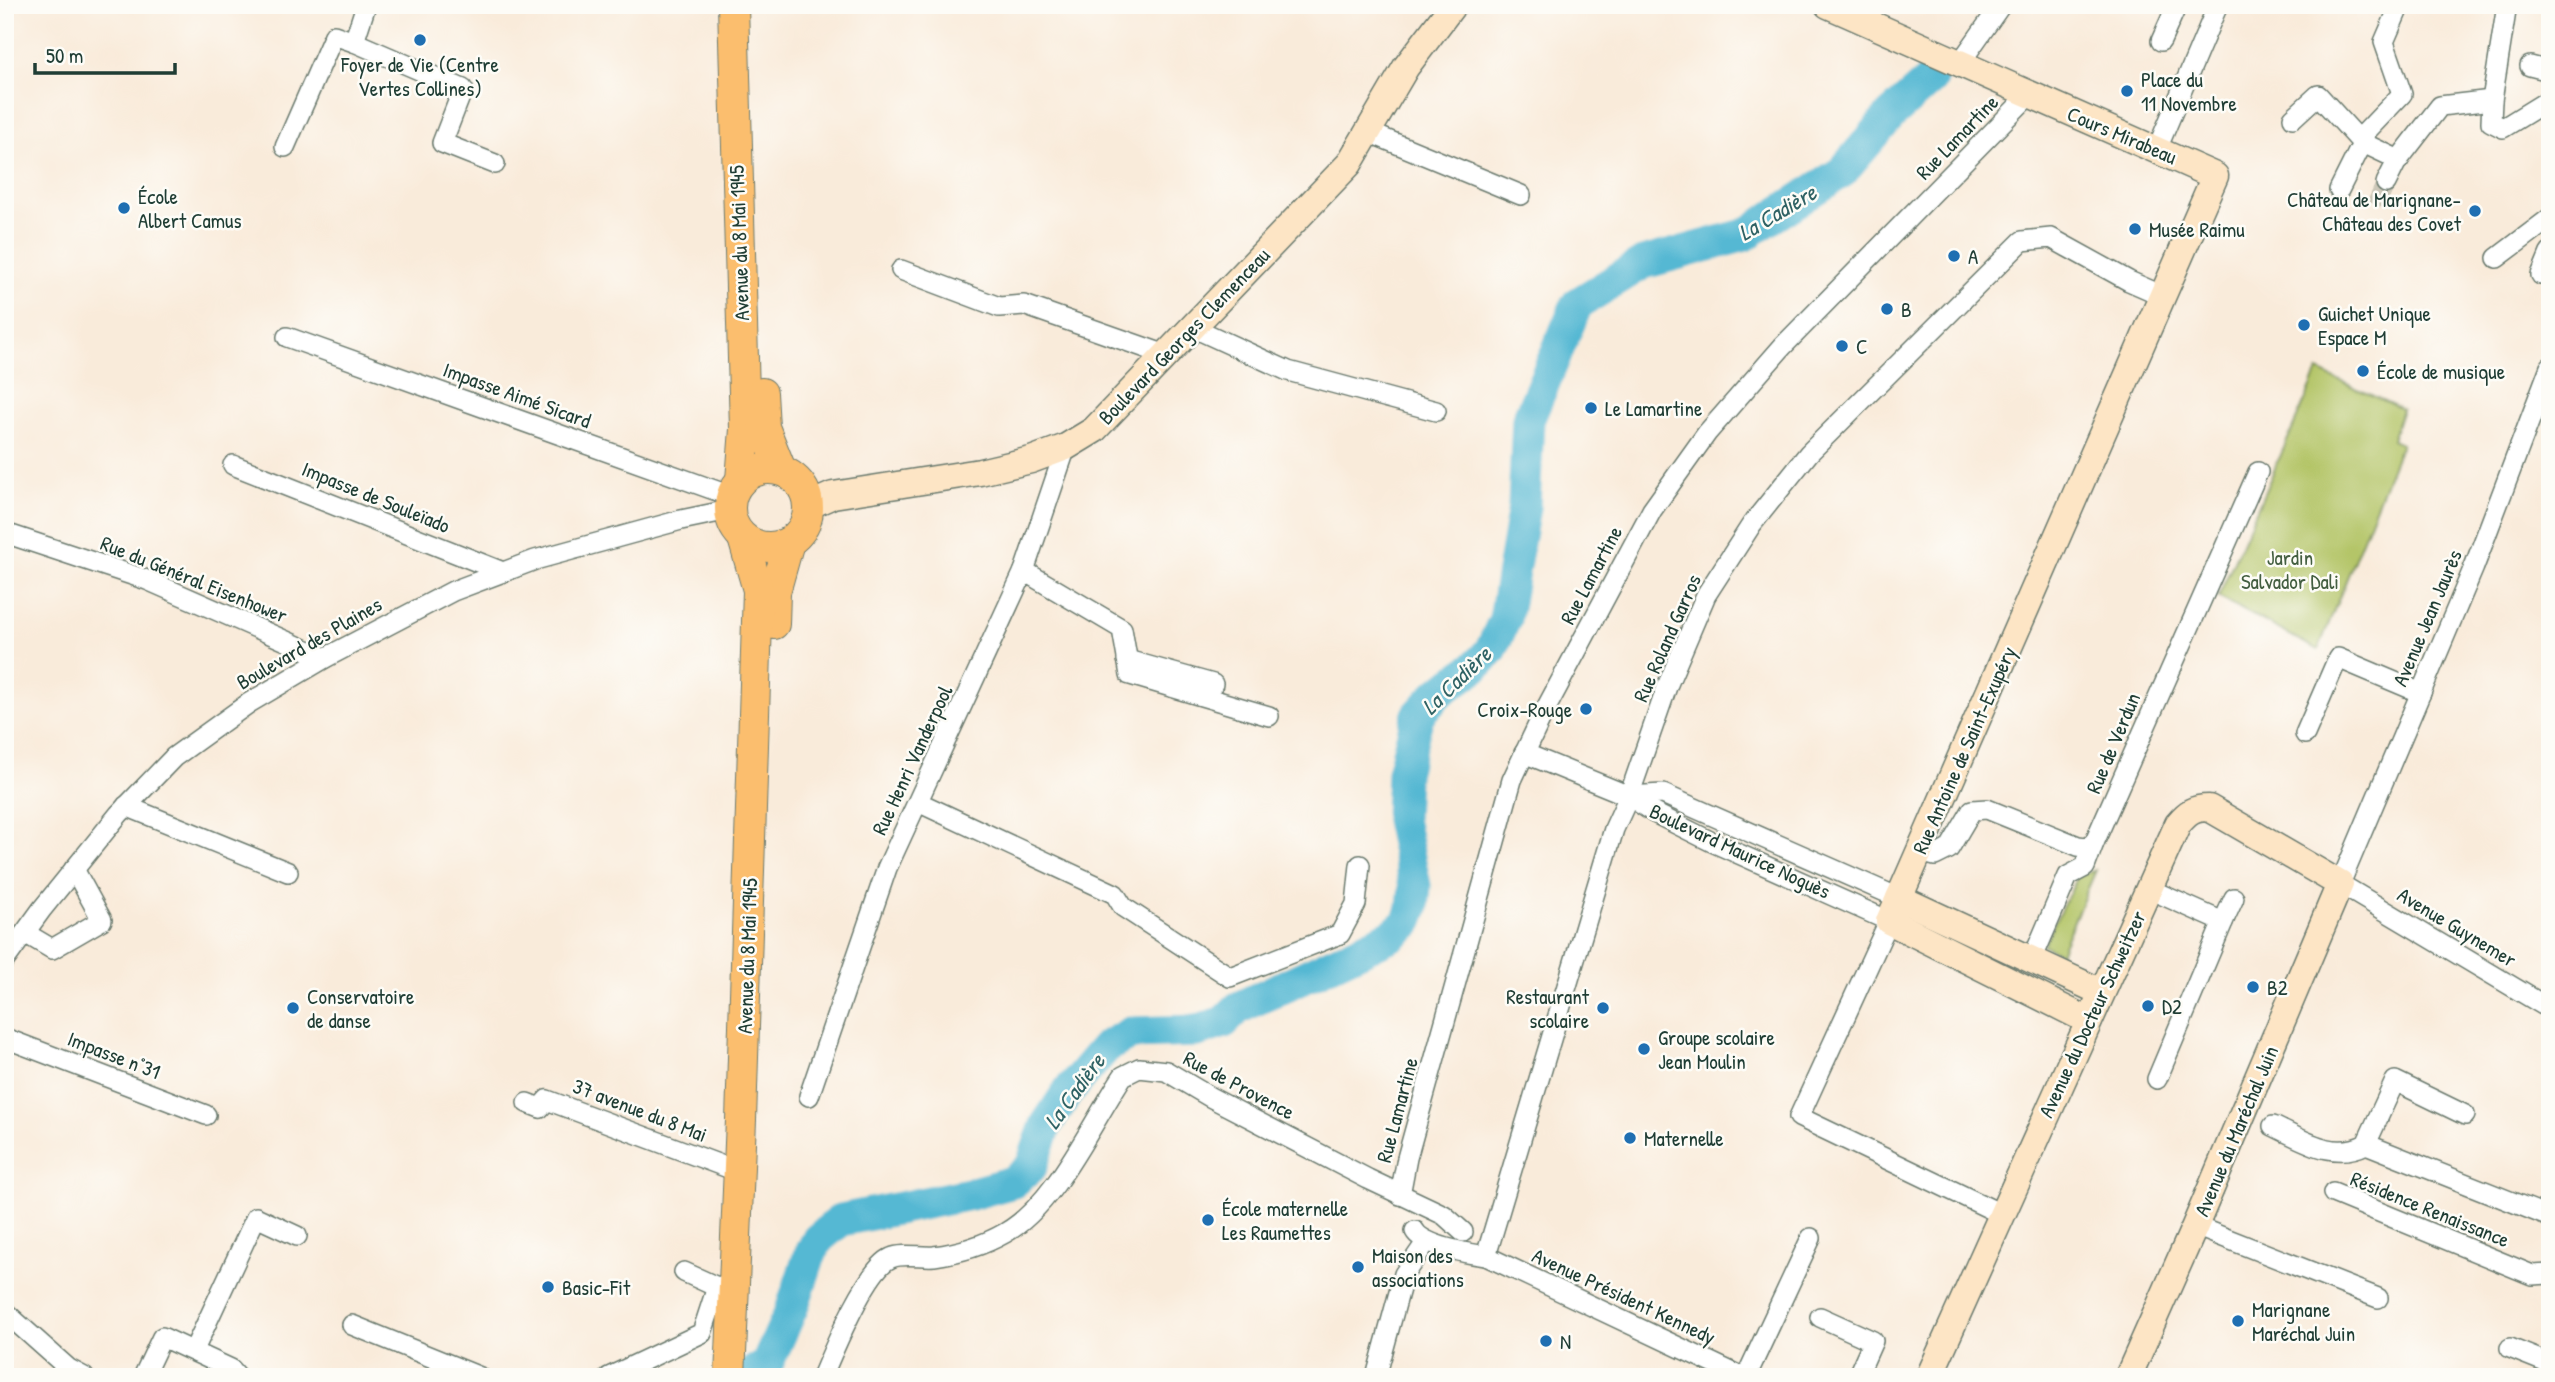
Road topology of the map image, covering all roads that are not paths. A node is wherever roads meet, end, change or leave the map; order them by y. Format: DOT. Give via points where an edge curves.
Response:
graph roads {
  1 [pos="366,5"];
  2 [pos="733,5"];
  3 [pos="753,5"];
  4 [pos="1453,5"];
  5 [pos="1828,5"];
  6 [pos="2001,5"];
  7 [pos="2177,5"];
  8 [pos="2218,5"];
  9 [pos="2400,5"];
  10 [pos="2507,5"];
  11 [pos="2161,41"];
  12 [pos="354,43"];
  13 [pos="1960,63"];
  14 [pos="2530,66"];
  15 [pos="2550,71"];
  16 [pos="2029,95"];
  17 [pos="2550,99"];
  18 [pos="2492,100"];
  19 [pos="2293,118"];
  20 [pos="1368,131"];
  21 [pos="2361,142"];
  22 [pos="285,147"];
  23 [pos="2157,149"];
  24 [pos="2399,160"];
  25 [pos="495,164"];
  26 [pos="2215,176"];
  27 [pos="2386,183"];
  28 [pos="2339,190"];
  29 [pos="1521,195"];
  30 [pos="2550,218"];
  31 [pos="2550,253"];
  32 [pos="2497,258"];
  33 [pos="901,270"];
  34 [pos="2541,275"];
  35 [pos="2161,295"];
  36 [pos="1196,324"];
  37 [pos="287,337"];
  38 [pos="1166,355"];
  39 [pos="1293,358"];
  40 [pos="2550,368"];
  41 [pos="1436,411"];
  42 [pos="1066,447"];
  43 [pos="233,465"];
  44 [pos="781,470"];
  45 [pos="2258,472"];
  46 [pos="734,495"];
  47 [pos="808,506"];
  48 [pos="5,533"];
  49 [pos="743,538"];
  50 [pos="789,542"];
  51 [pos="1024,571"];
  52 [pos="503,572"];
  53 [pos="325,658"];
  54 [pos="1127,660"];
  55 [pos="1213,684"];
  56 [pos="2421,693"];
  57 [pos="1269,716"];
  58 [pos="2305,733"];
  59 [pos="1524,753"];
  60 [pos="1629,796"];
  61 [pos="918,802"];
  62 [pos="126,806"];
  63 [pos="2094,843"];
  64 [pos="1919,852"];
  65 [pos="1360,865"];
  66 [pos="74,869"];
  67 [pos="288,872"];
  68 [pos="2340,884"];
  69 [pos="2149,889"];
  70 [pos="2234,898"];
  71 [pos="1894,909"];
  72 [pos="2223,922"];
  73 [pos="25,933"];
  74 [pos="2037,949"];
  75 [pos="5,960"];
  76 [pos="2101,992"];
  77 [pos="2550,1009"];
  78 [pos="2089,1021"];
  79 [pos="5,1038"];
  80 [pos="2157,1079"];
  81 [pos="808,1096"];
  82 [pos="527,1103"];
  83 [pos="206,1115"];
  84 [pos="2465,1115"];
  85 [pos="2273,1126"];
  86 [pos="2366,1144"];
  87 [pos="739,1172"];
  88 [pos="2333,1193"];
  89 [pos="1400,1195"];
  90 [pos="2001,1214"];
  91 [pos="1433,1215"];
  92 [pos="2550,1217"];
  93 [pos="2195,1226"];
  94 [pos="1422,1235"];
  95 [pos="297,1236"];
  96 [pos="1811,1238"];
  97 [pos="1486,1256"];
  98 [pos="684,1272"];
  99 [pos="2550,1274"];
  100 [pos="726,1285"];
  101 [pos="2378,1298"];
  102 [pos="5,1311"];
  103 [pos="1820,1317"];
  104 [pos="352,1325"];
  105 [pos="740,1335"];
  106 [pos="2510,1348"];
  107 [pos="194,1350"];
  108 [pos="2550,1364"];
  109 [pos="84,1377"];
  110 [pos="143,1377"];
  111 [pos="238,1377"];
  112 [pos="480,1377"];
  113 [pos="609,1377"];
  114 [pos="730,1377"];
  115 [pos="748,1377"];
  116 [pos="822,1377"];
  117 [pos="1376,1377"];
  118 [pos="1744,1377"];
  119 [pos="1857,1377"];
  120 [pos="1928,1377"];
  121 [pos="2128,1377"];
  1 -- 12 [label="street"];
  2 -- 46 [label="main road, Avenue du 8 Mai 1945" via="745,429"];
  3 -- 44 [label="main road, Avenue du 8 Mai 1945" via="764,427"];
  4 -- 20 [label="main road, Boulevard Georges Clemenceau" via="1406,67"];
  5 -- 13 [label="main road, Cours Mirabeau"];
  6 -- 13 [label="street"];
  7 -- 11 [label="street"];
  8 -- 23 [label="street"];
  9 -- 21 [label="street" via="2384,42 2402,94"];
  10 -- 18 [label="street"];
  12 -- 22 [label="street" via="334,35"];
  12 -- 25 [label="street" via="463,89 442,143"];
  13 -- 16 [label="main road, Cours Mirabeau"];
  14 -- 15 [label="street"];
  16 -- 23 [label="main road, Cours Mirabeau"];
  16 -- 59 [label="street, Rue Lamartine" via="1783,346 1707,433 1651,510"];
  17 -- 18 [label="street" via="2503,128 2491,122"];
  18 -- 24 [label="street" via="2440,106"];
  19 -- 21 [label="street" via="2318,95"];
  20 -- 29 [label="street"];
  20 -- 36 [label="main road, Boulevard Georges Clemenceau" via="1349,164"];
  21 -- 24 [label="street"];
  21 -- 28 [label="street"];
  23 -- 26 [label="main road, Cours Mirabeau"];
  24 -- 27 [label="street"];
  26 -- 35 [label="main road, Rue Antoine de Saint-Exupéry"];
  30 -- 32 [label="street"];
  31 -- 34 [label="street"];
  33 -- 38 [label="street" via="999,307 1024,305"];
  35 -- 60 [label="street, Rue Roland Garros" via="2051,238 2022,241 1809,453 1752,524 1706,596 1668,684"];
  35 -- 64 [label="main road, Rue Antoine de Saint-Exupéry"];
  36 -- 38 [label="main road, Boulevard Georges Clemenceau"];
  36 -- 39 [label="street"];
  36 -- 41 [label="street" via="1288,371"];
  37 -- 46 [label="street, Impasse Aimé Sicard"];
  38 -- 42 [label="main road, Boulevard Georges Clemenceau" via="1094,430"];
  40 -- 56 [label="street, Avenue Jean Jaurès"];
  42 -- 47 [label="main road, Boulevard Georges Clemenceau" via="980,472 833,495"];
  42 -- 51 [label="street, Rue Henri Vanderpool"];
  43 -- 52 [label="street, Impasse de Souleïado"];
  44 -- 46 [label="main road" via="754,471"];
  44 -- 47 [label="main road" via="798,481"];
  45 -- 63 [label="street, Rue de Verdun"];
  46 -- 49 [label="main road" via="733,525"];
  46 -- 52 [label="street, Boulevard des Plaines" via="681,520 535,559"];
  47 -- 50 [label="main road" via="806,520"];
  48 -- 53 [label="street, Rue du Général Eisenhower" via="147,580"];
  49 -- 50 [label="main road" via="769,547"];
  49 -- 87 [label="main road, Avenue du 8 Mai 1945" via="758,590"];
  50 -- 105 [label="main road, Avenue du 8 Mai 1945" via="775,592"];
  51 -- 54 [label="street" via="1122,629"];
  51 -- 61 [label="street, Rue Henri Vanderpool"];
  52 -- 53 [label="street, Boulevard des Plaines" via="453,591"];
  53 -- 62 [label="street, Boulevard des Plaines" via="249,703 174,757"];
  54 -- 55 [label="street"];
  54 -- 57 [label="street" via="1130,675"];
  56 -- 58 [label="street" via="2338,659"];
  56 -- 68 [label="street, Avenue Jean Jaurès"];
  59 -- 60 [label="street, Boulevard Maurice Noguès"];
  59 -- 89 [label="street, Rue Lamartine" via="1512,780"];
  60 -- 71 [label="street, Boulevard Maurice Noguès" via="1710,841"];
  60 -- 97 [label="street, Rue Roland Garros" via="1614,829"];
  61 -- 65 [label="street" via="1115,894 1124,907 1230,977 1340,934 1356,904"];
  61 -- 81 [label="street, Rue Henri Vanderpool" via="887,868"];
  62 -- 66 [label="street, Boulevard des Plaines"];
  62 -- 67 [label="street"];
  63 -- 64 [label="street" via="2086,848 1987,809 1972,810 1949,849 1935,856"];
  63 -- 74 [label="street, Rue de Verdun" via="2085,867 2068,876"];
  64 -- 71 [label="main road, Rue Antoine de Saint-Exupéry"];
  66 -- 73 [label="street, Boulevard des Plaines"];
  66 -- 73 [label="street" via="102,920 52,949"];
  68 -- 69 [label="main road, Avenue du Docteur Schweitzer" via="2209,808 2198,808 2179,824"];
  68 -- 77 [label="street, Avenue Guynemer"];
  68 -- 93 [label="main road, Avenue du Maréchal Juin"];
  69 -- 72 [label="street"];
  69 -- 76 [label="main road, Avenue du Docteur Schweitzer"];
  70 -- 72 [label="street"];
  71 -- 74 [label="main road, Boulevard Maurice Noguès"];
  71 -- 78 [label="main road, Boulevard Maurice Noguès"];
  71 -- 90 [label="street, Rue Antoine de Saint-Exupéry" via="1799,1117"];
  72 -- 80 [label="street"];
  73 -- 75 [label="street, Boulevard des Plaines"];
  74 -- 76 [label="main road, Boulevard Maurice Noguès"];
  76 -- 78 [label="main road, Avenue du Docteur Schweitzer"];
  78 -- 90 [label="main road, Avenue du Docteur Schweitzer"];
  79 -- 83 [label="street, Impasse n°31"];
  82 -- 87 [label="street, 37 avenue du 8 Mai" via="540,1108 547,1100"];
  84 -- 86 [label="street" via="2395,1081"];
  85 -- 86 [label="street" via="2332,1151"];
  86 -- 92 [label="street"];
  87 -- 100 [label="main road, Avenue du 8 Mai 1945"];
  88 -- 99 [label="street, Résidence Renaissance" via="2532,1275"];
  89 -- 91 [label="street, Rue de Provence"];
  89 -- 94 [label="street"];
  89 -- 116 [label="street, Rue de Provence" via="1166,1071 1139,1068 1123,1076 1036,1209 1006,1233 933,1256 891,1257 872,1274"];
  90 -- 120 [label="main road, Avenue du Docteur Schweitzer"];
  91 -- 94 [label="street" via="1422,1217"];
  91 -- 97 [label="street, Rue de Provence" via="1463,1232"];
  93 -- 101 [label="street"];
  93 -- 121 [label="main road, Avenue du Maréchal Juin"];
  94 -- 97 [label="street" via="1461,1253"];
  94 -- 117 [label="street" via="1404,1274"];
  95 -- 107 [label="street" via="256,1217"];
  96 -- 118 [label="street"];
  97 -- 118 [label="street, Avenue Président Kennedy"];
  98 -- 100 [label="street"];
  100 -- 105 [label="main road, Avenue du 8 Mai 1945"];
  100 -- 113 [label="street" via="702,1333"];
  102 -- 109 [label="street"];
  103 -- 119 [label="street" via="1873,1341"];
  104 -- 112 [label="street"];
  105 -- 114 [label="main road, Avenue du 8 Mai 1945"];
  105 -- 115 [label="main road, Avenue du 8 Mai 1945"];
  106 -- 108 [label="street"];
  107 -- 110 [label="street" via="162,1336"];
  107 -- 111 [label="street"];
}
